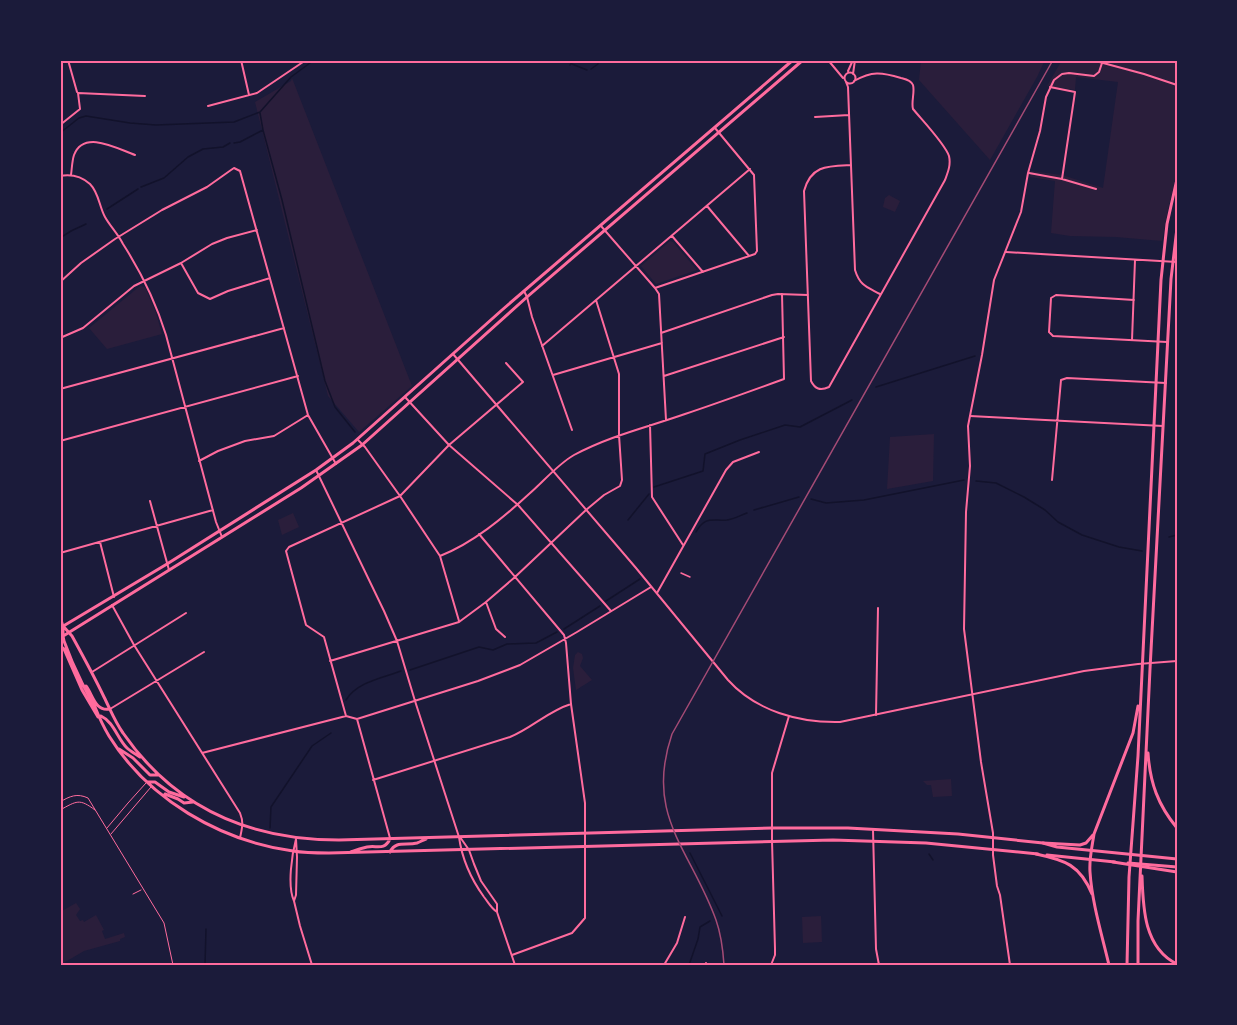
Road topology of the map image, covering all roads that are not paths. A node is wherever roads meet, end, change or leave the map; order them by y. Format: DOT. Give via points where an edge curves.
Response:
graph roads {
  1 [pos="68,60"];
  2 [pos="241,60"];
  3 [pos="306,60"];
  4 [pos="793,60"];
  5 [pos="803,60"];
  6 [pos="828,60"];
  7 [pos="854,60"];
  8 [pos="1092,60"];
  9 [pos="302,62"];
  10 [pos="1102,63"];
  11 [pos="847,73"];
  12 [pos="840,74"];
  13 [pos="854,75"];
  14 [pos="861,77"];
  15 [pos="845,81"];
  16 [pos="852,82"];
  17 [pos="1177,85"];
  18 [pos="848,87"];
  19 [pos="1050,87"];
  20 [pos="78,93"];
  21 [pos="145,96"];
  22 [pos="250,96"];
  23 [pos="208,106"];
  24 [pos="849,115"];
  25 [pos="815,117"];
  26 [pos="60,125"];
  27 [pos="715,128"];
  28 [pos="719,133"];
  29 [pos="135,155"];
  30 [pos="851,165"];
  31 [pos="750,170"];
  32 [pos="1028,173"];
  33 [pos="71,175"];
  34 [pos="60,176"];
  35 [pos="1062,179"];
  36 [pos="1177,179"];
  37 [pos="1096,189"];
  38 [pos="707,206"];
  39 [pos="601,226"];
  40 [pos="1177,228"];
  41 [pos="257,230"];
  42 [pos="605,231"];
  43 [pos="672,236"];
  44 [pos="119,237"];
  45 [pos="1005,251"];
  46 [pos="749,256"];
  47 [pos="1135,260"];
  48 [pos="1162,262"];
  49 [pos="1175,262"];
  50 [pos="181,263"];
  51 [pos="636,266"];
  52 [pos="703,273"];
  53 [pos="270,278"];
  54 [pos="144,280"];
  55 [pos="60,282"];
  56 [pos="655,288"];
  57 [pos="524,291"];
  58 [pos="782,294"];
  59 [pos="880,294"];
  60 [pos="808,295"];
  61 [pos="527,297"];
  62 [pos="596,300"];
  63 [pos="1134,300"];
  64 [pos="284,328"];
  65 [pos="661,333"];
  66 [pos="784,337"];
  67 [pos="60,338"];
  68 [pos="1132,340"];
  69 [pos="1157,341"];
  70 [pos="1168,342"];
  71 [pos="662,343"];
  72 [pos="543,346"];
  73 [pos="453,354"];
  74 [pos="614,356"];
  75 [pos="172,358"];
  76 [pos="457,359"];
  77 [pos="506,363"];
  78 [pos="553,375"];
  79 [pos="298,376"];
  80 [pos="664,376"];
  81 [pos="1155,383"];
  82 [pos="1166,383"];
  83 [pos="60,389"];
  84 [pos="405,397"];
  85 [pos="409,402"];
  86 [pos="496,405"];
  87 [pos="186,407"];
  88 [pos="308,416"];
  89 [pos="969,416"];
  90 [pos="666,420"];
  91 [pos="1057,421"];
  92 [pos="650,425"];
  93 [pos="1153,426"];
  94 [pos="1163,426"];
  95 [pos="572,430"];
  96 [pos="619,435"];
  97 [pos="358,440"];
  98 [pos="60,441"];
  99 [pos="362,445"];
  100 [pos="449,445"];
  101 [pos="759,452"];
  102 [pos="333,459"];
  103 [pos="199,461"];
  104 [pos="336,464"];
  105 [pos="316,470"];
  106 [pos="553,472"];
  107 [pos="319,476"];
  108 [pos="1053,480"];
  109 [pos="400,496"];
  110 [pos="150,501"];
  111 [pos="518,505"];
  112 [pos="213,510"];
  113 [pos="586,510"];
  114 [pos="342,523"];
  115 [pos="157,526"];
  116 [pos="219,531"];
  117 [pos="479,534"];
  118 [pos="222,537"];
  119 [pos="100,542"];
  120 [pos="551,544"];
  121 [pos="684,546"];
  122 [pos="60,553"];
  123 [pos="440,556"];
  124 [pos="167,564"];
  125 [pos="169,570"];
  126 [pos="681,573"];
  127 [pos="515,577"];
  128 [pos="690,577"];
  129 [pos="651,587"];
  130 [pos="657,593"];
  131 [pos="114,597"];
  132 [pos="486,602"];
  133 [pos="112,605"];
  134 [pos="878,608"];
  135 [pos="611,612"];
  136 [pos="186,613"];
  137 [pos="60,614"];
  138 [pos="459,621"];
  139 [pos="62,627"];
  140 [pos="69,632"];
  141 [pos="61,637"];
  142 [pos="505,637"];
  143 [pos="565,639"];
  144 [pos="397,641"];
  145 [pos="134,645"];
  146 [pos="60,646"];
  147 [pos="204,652"];
  148 [pos="330,661"];
  149 [pos="1177,661"];
  150 [pos="1142,663"];
  151 [pos="1150,663"];
  152 [pos="91,672"];
  153 [pos="158,681"];
  154 [pos="82,682"];
  155 [pos="973,694"];
  156 [pos="1140,696"];
  157 [pos="415,701"];
  158 [pos="572,704"];
  159 [pos="110,710"];
  160 [pos="876,715"];
  161 [pos="346,716"];
  162 [pos="789,716"];
  163 [pos="98,717"];
  164 [pos="357,719"];
  165 [pos="1147,736"];
  166 [pos="117,748"];
  167 [pos="202,753"];
  168 [pos="144,760"];
  169 [pos="434,761"];
  170 [pos="157,773"];
  171 [pos="152,776"];
  172 [pos="374,780"];
  173 [pos="147,782"];
  174 [pos="153,784"];
  175 [pos="159,792"];
  176 [pos="189,799"];
  177 [pos="60,802"];
  178 [pos="194,802"];
  179 [pos="60,810"];
  180 [pos="96,811"];
  181 [pos="243,826"];
  182 [pos="772,828"];
  183 [pos="873,828"];
  184 [pos="1177,828"];
  185 [pos="106,830"];
  186 [pos="585,834"];
  187 [pos="1094,834"];
  188 [pos="110,836"];
  189 [pos="459,837"];
  190 [pos="240,838"];
  191 [pos="428,838"];
  192 [pos="993,838"];
  193 [pos="296,839"];
  194 [pos="390,839"];
  195 [pos="873,840"];
  196 [pos="772,841"];
  197 [pos="1043,843"];
  198 [pos="584,846"];
  199 [pos="461,850"];
  200 [pos="470,850"];
  201 [pos="993,850"];
  202 [pos="1091,850"];
  203 [pos="295,851"];
  204 [pos="390,852"];
  205 [pos="347,853"];
  206 [pos="1036,854"];
  207 [pos="1090,860"];
  208 [pos="1177,860"];
  209 [pos="1113,862"];
  210 [pos="1177,867"];
  211 [pos="1177,872"];
  212 [pos="1141,878"];
  213 [pos="142,889"];
  214 [pos="133,894"];
  215 [pos="1096,911"];
  216 [pos="497,912"];
  217 [pos="685,917"];
  218 [pos="512,955"];
  219 [pos="1177,964"];
  220 [pos="173,965"];
  221 [pos="312,965"];
  222 [pos="515,965"];
  223 [pos="664,965"];
  224 [pos="771,965"];
  225 [pos="879,965"];
  226 [pos="1010,965"];
  227 [pos="1109,965"];
  228 [pos="1127,965"];
  229 [pos="1138,965"];
  1 -- 20 [label="street"];
  2 -- 22 [label="street"];
  3 -- 9 [label="street"];
  4 -- 27 [label="main road"];
  5 -- 28 [label="main road"];
  6 -- 12 [label="street"];
  7 -- 11 [label="street"];
  7 -- 13 [label="street"];
  8 -- 10 [label="street"];
  9 -- 22 [label="street"];
  10 -- 17 [label="street"];
  10 -- 19 [label="street" via="1096,75 1062,74"];
  11 -- 12 [label="street"];
  11 -- 13 [label="street"];
  11 -- 15 [label="street"];
  12 -- 15 [label="street"];
  13 -- 14 [label="street"];
  13 -- 16 [label="street"];
  14 -- 16 [label="street"];
  14 -- 59 [label="street" via="884,73 909,80 913,109 945,148 949,159 945,180"];
  15 -- 16 [label="street"];
  15 -- 18 [label="street"];
  16 -- 18 [label="street"];
  18 -- 24 [label="street"];
  19 -- 32 [label="street"];
  19 -- 35 [label="street" via="1076,92"];
  20 -- 21 [label="street"];
  20 -- 26 [label="street" via="81,109"];
  22 -- 23 [label="street"];
  24 -- 25 [label="street"];
  24 -- 30 [label="street"];
  27 -- 28 [label="street"];
  27 -- 39 [label="main road"];
  28 -- 31 [label="street"];
  28 -- 42 [label="main road"];
  29 -- 33 [label="street" via="101,142 87,142 76,152"];
  30 -- 59 [label="street" via="855,270 862,284"];
  30 -- 60 [label="street" via="821,168 807,181 804,201"];
  31 -- 38 [label="street"];
  31 -- 46 [label="street" via="754,175 757,251"];
  32 -- 35 [label="street"];
  32 -- 45 [label="street" via="1020,214"];
  33 -- 34 [label="street"];
  33 -- 44 [label="street" via="92,186 105,217"];
  35 -- 37 [label="street"];
  36 -- 48 [label="main road"];
  38 -- 43 [label="street"];
  38 -- 46 [label="street"];
  39 -- 42 [label="street"];
  39 -- 57 [label="main road"];
  40 -- 49 [label="main road"];
  41 -- 44 [label="street" via="242,174 237,169"];
  41 -- 50 [label="street" via="212,244"];
  41 -- 53 [label="street"];
  42 -- 51 [label="street"];
  42 -- 61 [label="main road"];
  43 -- 51 [label="street"];
  43 -- 52 [label="street"];
  44 -- 54 [label="street"];
  44 -- 55 [label="street"];
  45 -- 47 [label="street"];
  45 -- 89 [label="street" via="994,280"];
  46 -- 52 [label="street"];
  47 -- 48 [label="street"];
  47 -- 63 [label="street"];
  48 -- 49 [label="street"];
  48 -- 69 [label="main road"];
  49 -- 70 [label="main road"];
  50 -- 53 [label="street" via="198,293 210,299"];
  50 -- 54 [label="street"];
  51 -- 56 [label="street"];
  51 -- 62 [label="street"];
  52 -- 56 [label="street"];
  53 -- 64 [label="street"];
  54 -- 67 [label="street" via="83,328"];
  54 -- 75 [label="street"];
  56 -- 65 [label="street" via="659,294"];
  57 -- 61 [label="street"];
  57 -- 73 [label="main road"];
  58 -- 60 [label="street"];
  58 -- 65 [label="street"];
  58 -- 66 [label="street"];
  59 -- 60 [label="street" via="829,387 823,389 813,386 811,381"];
  61 -- 72 [label="street"];
  61 -- 76 [label="main road"];
  62 -- 72 [label="street"];
  62 -- 74 [label="street"];
  63 -- 68 [label="street"];
  63 -- 68 [label="street" via="1056,295 1051,298 1049,332 1053,336"];
  64 -- 75 [label="street"];
  64 -- 79 [label="street"];
  65 -- 71 [label="street"];
  66 -- 80 [label="street"];
  66 -- 90 [label="street" via="784,379"];
  68 -- 69 [label="street"];
  69 -- 70 [label="street"];
  69 -- 81 [label="main road"];
  70 -- 82 [label="main road"];
  71 -- 74 [label="street"];
  71 -- 80 [label="street"];
  72 -- 78 [label="street"];
  73 -- 76 [label="street"];
  73 -- 84 [label="main road"];
  74 -- 78 [label="street"];
  74 -- 96 [label="street" via="619,374"];
  75 -- 83 [label="street"];
  75 -- 87 [label="street"];
  76 -- 85 [label="main road"];
  76 -- 86 [label="street"];
  77 -- 86 [label="street" via="523,382"];
  78 -- 95 [label="street"];
  79 -- 87 [label="street"];
  79 -- 88 [label="street"];
  80 -- 90 [label="street"];
  81 -- 82 [label="street"];
  81 -- 91 [label="street" via="1063,378"];
  81 -- 93 [label="main road"];
  82 -- 94 [label="main road"];
  84 -- 85 [label="street"];
  84 -- 97 [label="main road"];
  85 -- 99 [label="main road"];
  85 -- 100 [label="street"];
  86 -- 100 [label="street"];
  86 -- 106 [label="street"];
  87 -- 98 [label="street"];
  87 -- 103 [label="street"];
  88 -- 102 [label="street"];
  88 -- 103 [label="street" via="274,436 245,441"];
  89 -- 91 [label="street"];
  89 -- 155 [label="street" via="964,629"];
  90 -- 92 [label="street"];
  91 -- 93 [label="street"];
  91 -- 108 [label="street"];
  92 -- 96 [label="street"];
  92 -- 121 [label="street" via="652,497"];
  93 -- 94 [label="street"];
  93 -- 150 [label="main road"];
  94 -- 151 [label="main road"];
  96 -- 106 [label="street" via="574,455"];
  96 -- 113 [label="street" via="621,483"];
  97 -- 99 [label="street"];
  97 -- 102 [label="main road"];
  99 -- 104 [label="main road"];
  99 -- 109 [label="street"];
  100 -- 109 [label="street"];
  100 -- 111 [label="street"];
  101 -- 121 [label="street" via="734,462 726,470"];
  102 -- 104 [label="street"];
  102 -- 105 [label="main road"];
  103 -- 112 [label="street"];
  104 -- 107 [label="main road"];
  105 -- 107 [label="street"];
  105 -- 116 [label="main road"];
  106 -- 111 [label="street"];
  106 -- 113 [label="street"];
  107 -- 114 [label="street"];
  107 -- 118 [label="main road"];
  109 -- 114 [label="street"];
  109 -- 123 [label="street"];
  110 -- 115 [label="street"];
  111 -- 117 [label="street"];
  111 -- 120 [label="street"];
  112 -- 115 [label="street"];
  112 -- 116 [label="street"];
  113 -- 120 [label="street"];
  113 -- 129 [label="street"];
  114 -- 144 [label="street"];
  114 -- 148 [label="street" via="286,551 306,625 324,637"];
  115 -- 119 [label="street"];
  115 -- 124 [label="street"];
  116 -- 118 [label="street"];
  116 -- 124 [label="main road"];
  117 -- 123 [label="street"];
  117 -- 127 [label="street"];
  118 -- 125 [label="main road"];
  119 -- 122 [label="street"];
  119 -- 131 [label="street"];
  120 -- 127 [label="street"];
  120 -- 135 [label="street"];
  121 -- 130 [label="street"];
  123 -- 138 [label="street"];
  124 -- 125 [label="street"];
  124 -- 131 [label="main road"];
  125 -- 133 [label="main road"];
  126 -- 128 [label="street"];
  127 -- 132 [label="street"];
  127 -- 143 [label="street"];
  129 -- 130 [label="street"];
  129 -- 135 [label="street"];
  130 -- 162 [label="street" via="735,687 748,698"];
  131 -- 139 [label="main road"];
  132 -- 138 [label="street"];
  132 -- 142 [label="street" via="496,630"];
  133 -- 140 [label="main road"];
  133 -- 145 [label="street"];
  134 -- 160 [label="street"];
  135 -- 143 [label="street"];
  136 -- 145 [label="street"];
  137 -- 139 [label="street"];
  138 -- 144 [label="street"];
  139 -- 140 [label="main road"];
  139 -- 141 [label="main road"];
  140 -- 141 [label="main road"];
  140 -- 152 [label="main road"];
  141 -- 154 [label="main road"];
  143 -- 157 [label="street" via="513,668"];
  143 -- 158 [label="street"];
  144 -- 148 [label="street"];
  144 -- 157 [label="street"];
  145 -- 152 [label="street"];
  145 -- 153 [label="street"];
  146 -- 163 [label="main road"];
  147 -- 153 [label="street"];
  148 -- 161 [label="street"];
  149 -- 151 [label="street"];
  150 -- 151 [label="street"];
  150 -- 155 [label="street"];
  150 -- 156 [label="main road"];
  151 -- 165 [label="main road"];
  152 -- 159 [label="main road"];
  153 -- 159 [label="street"];
  153 -- 167 [label="street"];
  154 -- 159 [label="main road" via="99,708"];
  154 -- 163 [label="main road"];
  155 -- 160 [label="street"];
  155 -- 192 [label="street"];
  156 -- 187 [label="main road" via="1132,734"];
  156 -- 228 [label="main road"];
  157 -- 164 [label="street"];
  157 -- 169 [label="street"];
  158 -- 169 [label="street" via="514,735"];
  158 -- 186 [label="street" via="585,803"];
  159 -- 168 [label="main road"];
  160 -- 162 [label="street" via="840,722"];
  161 -- 164 [label="street"];
  161 -- 167 [label="street"];
  162 -- 182 [label="street" via="772,773"];
  163 -- 166 [label="main road"];
  163 -- 168 [label="main road" via="110,722 128,748"];
  164 -- 172 [label="street"];
  165 -- 184 [label="main road" via="1153,786 1158,801"];
  165 -- 212 [label="main road"];
  166 -- 171 [label="main road"];
  166 -- 173 [label="main road"];
  167 -- 181 [label="street" via="240,813"];
  168 -- 170 [label="main road"];
  169 -- 172 [label="street"];
  169 -- 189 [label="street"];
  170 -- 171 [label="main road"];
  170 -- 176 [label="main road"];
  171 -- 173 [label="lane"];
  172 -- 194 [label="street"];
  173 -- 174 [label="main road"];
  173 -- 185 [label="lane"];
  174 -- 175 [label="main road"];
  174 -- 176 [label="main road"];
  174 -- 188 [label="lane"];
  175 -- 178 [label="main road" via="184,803"];
  175 -- 190 [label="main road" via="199,820"];
  176 -- 178 [label="main road"];
  177 -- 180 [label="lane" via="81,795 88,798"];
  178 -- 181 [label="main road"];
  179 -- 180 [label="lane" via="77,801"];
  180 -- 185 [label="lane"];
  181 -- 190 [label="street"];
  181 -- 193 [label="main road"];
  182 -- 183 [label="main road"];
  182 -- 186 [label="main road"];
  182 -- 196 [label="street"];
  183 -- 192 [label="main road"];
  183 -- 195 [label="street"];
  185 -- 188 [label="lane"];
  186 -- 189 [label="main road"];
  186 -- 198 [label="street"];
  187 -- 197 [label="main road" via="1080,845"];
  187 -- 202 [label="main road"];
  188 -- 213 [label="lane"];
  189 -- 191 [label="main road"];
  189 -- 199 [label="street"];
  189 -- 200 [label="street"];
  190 -- 203 [label="main road"];
  191 -- 194 [label="main road"];
  191 -- 204 [label="main road" via="415,844 398,844"];
  192 -- 197 [label="main road"];
  192 -- 201 [label="street"];
  193 -- 194 [label="main road"];
  193 -- 203 [label="street"];
  194 -- 205 [label="main road" via="384,846"];
  195 -- 196 [label="main road"];
  195 -- 201 [label="main road"];
  195 -- 225 [label="street"];
  196 -- 198 [label="main road"];
  196 -- 224 [label="street" via="775,955"];
  197 -- 202 [label="main road"];
  198 -- 200 [label="main road"];
  198 -- 218 [label="street" via="585,918 572,933"];
  199 -- 200 [label="main road"];
  199 -- 204 [label="main road"];
  199 -- 216 [label="street" via="472,880"];
  200 -- 216 [label="street" via="481,881 497,904"];
  201 -- 206 [label="main road"];
  201 -- 226 [label="street"];
  202 -- 207 [label="main road"];
  202 -- 208 [label="main road"];
  203 -- 205 [label="main road"];
  203 -- 221 [label="street" via="294,901"];
  204 -- 205 [label="main road"];
  206 -- 207 [label="main road"];
  206 -- 215 [label="main road" via="1061,860 1079,872"];
  207 -- 209 [label="main road"];
  207 -- 215 [label="main road"];
  209 -- 210 [label="main road"];
  209 -- 211 [label="main road"];
  212 -- 219 [label="main road" via="1144,912 1153,942"];
  212 -- 229 [label="main road"];
  213 -- 214 [label="lane"];
  213 -- 220 [label="lane" via="164,923"];
  215 -- 227 [label="main road"];
  216 -- 218 [label="street"];
  217 -- 223 [label="street" via="680,937"];
  218 -- 222 [label="street"];
}
